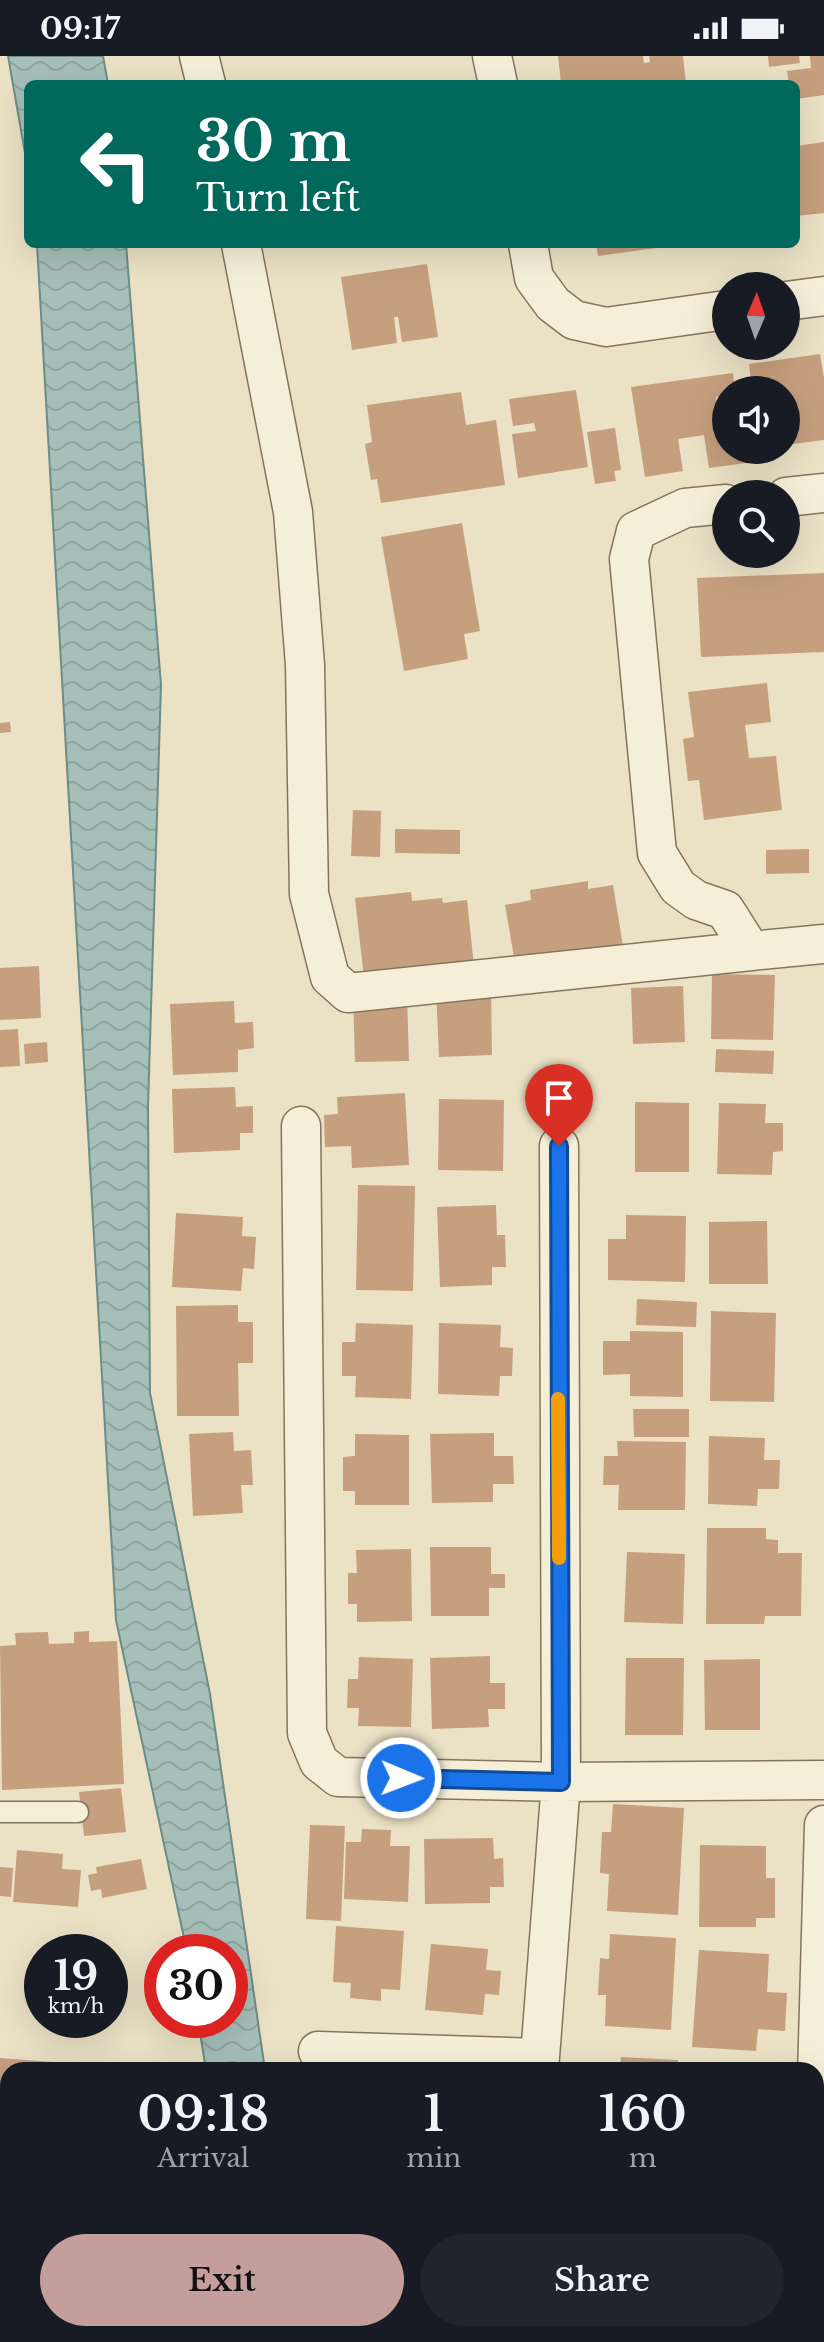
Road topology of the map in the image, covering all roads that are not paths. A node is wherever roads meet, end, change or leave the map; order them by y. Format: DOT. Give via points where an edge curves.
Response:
graph roads {
  1 [pos="199,56"];
  2 [pos="492,56"];
  3 [pos="205,80"];
  4 [pos="497,80"];
  5 [pos="242,248"];
  6 [pos="529,248"];
  7 [pos="824,296"];
  8 [pos="800,299"];
  9 [pos="712,312"];
  10 [pos="824,493"];
  11 [pos="800,496"];
  12 [pos="712,505"];
  13 [pos="824,944"];
  14 [pos="751,951"];
  15 [pos="301,1126"];
  16 [pos="559,1146"];
  17 [pos="824,1780"];
  18 [pos="561,1782"];
  19 [pos="0,1812"];
  20 [pos="78,1812"];
  21 [pos="824,1825"];
  22 [pos="824,1846"];
  23 [pos="318,2051"];
  24 [pos="505,2062"];
  25 [pos="539,2062"];
  26 [pos="818,2062"];
  1 -- 3 [label="street"];
  2 -- 4 [label="street"];
  5 -- 14 [label="street" via="293,512 305,665 309,894 330,977 348,993"];
  6 -- 9 [label="street" via="534,278 553,304 574,320 606,327"];
  7 -- 8 [label="street"];
  10 -- 11 [label="street"];
  12 -- 14 [label="street" via="685,508 636,531 629,559 657,853 678,887 725,910"];
  13 -- 14 [label="street"];
  15 -- 18 [label="street" via="307,1733 319,1762 338,1777"];
  16 -- 18 [label="street"];
  17 -- 18 [label="street"];
  18 -- 25 [label="street"];
  19 -- 20 [label="lane"];
  21 -- 22 [label="street"];
  22 -- 26 [label="street"];
  23 -- 24 [label="street"];
}
